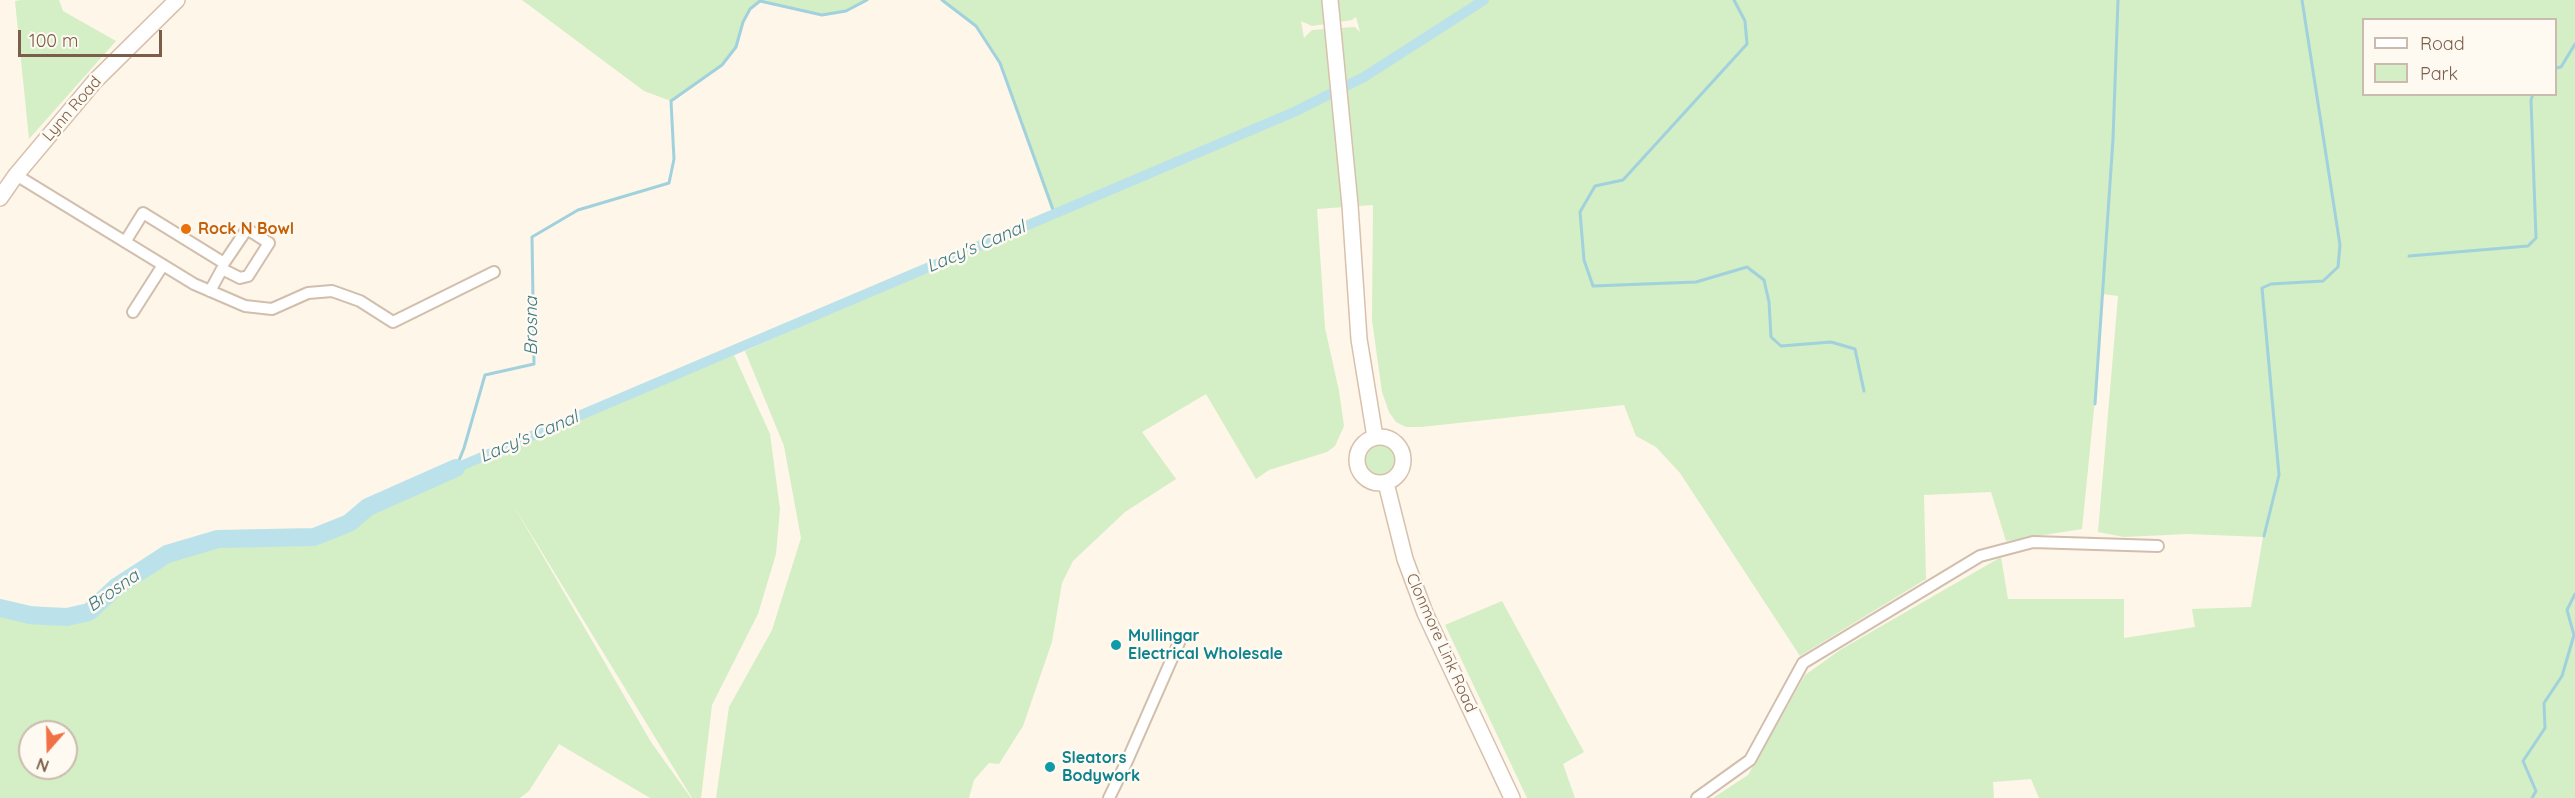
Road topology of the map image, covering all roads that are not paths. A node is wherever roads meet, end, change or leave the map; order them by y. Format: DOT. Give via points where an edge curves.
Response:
graph roads {
  1 [pos="177,0"];
  2 [pos="1330,0"];
  3 [pos="16,176"];
  4 [pos="0,198"];
  5 [pos="125,242"];
  6 [pos="163,265"];
  7 [pos="494,272"];
  8 [pos="210,291"];
  9 [pos="133,312"];
  10 [pos="1375,437"];
  11 [pos="1386,483"];
  12 [pos="2158,546"];
  13 [pos="1181,638"];
  14 [pos="1108,798"];
  15 [pos="1512,798"];
  16 [pos="1697,798"];
  1 -- 3 [label="main road, Lynn Road" via="95,81"];
  2 -- 10 [label="main road" via="1359,339"];
  3 -- 4 [label="main road, Lynn Road"];
  3 -- 5 [label="street"];
  5 -- 6 [label="street"];
  5 -- 8 [label="street" via="143,213 224,263 247,229 269,243 248,276 240,279 222,269"];
  6 -- 8 [label="street"];
  6 -- 9 [label="street"];
  7 -- 8 [label="street" via="393,322 360,301 332,291 308,293 272,309 245,306"];
  10 -- 11 [label="main road" via="1389,438 1403,453 1399,474"];
  10 -- 11 [label="main road" via="1362,445 1358,466 1372,482"];
  11 -- 15 [label="main road, Clonmore Link Road" via="1405,559 1425,613"];
  12 -- 16 [label="street" via="2033,542 1980,556 1803,663 1749,760"];
  13 -- 14 [label="street"];
}
